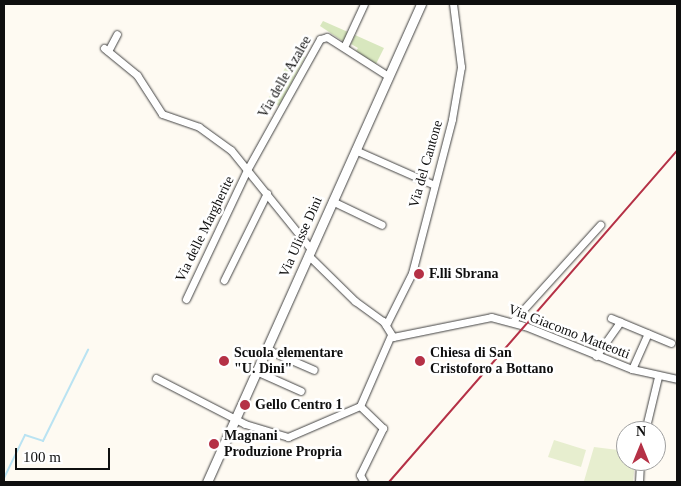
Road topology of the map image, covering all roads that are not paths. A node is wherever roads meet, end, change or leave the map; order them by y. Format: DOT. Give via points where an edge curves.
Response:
graph roads {
  1 [pos="364,4"];
  2 [pos="420,4"];
  3 [pos="453,4"];
  4 [pos="117,34"];
  5 [pos="344,47"];
  6 [pos="388,76"];
  7 [pos="355,150"];
  8 [pos="247,170"];
  9 [pos="432,184"];
  10 [pos="267,193"];
  11 [pos="332,201"];
  12 [pos="382,225"];
  13 [pos="600,226"];
  14 [pos="309,252"];
  15 [pos="224,280"];
  16 [pos="186,299"];
  17 [pos="610,318"];
  18 [pos="513,322"];
  19 [pos="620,322"];
  20 [pos="386,326"];
  21 [pos="648,333"];
  22 [pos="391,335"];
  23 [pos="671,343"];
  24 [pos="266,349"];
  25 [pos="596,356"];
  26 [pos="632,369"];
  27 [pos="314,370"];
  28 [pos="256,371"];
  29 [pos="658,377"];
  30 [pos="156,378"];
  31 [pos="677,378"];
  32 [pos="300,391"];
  33 [pos="360,406"];
  34 [pos="234,418"];
  35 [pos="647,421"];
  36 [pos="207,482"];
  37 [pos="364,482"];
  1 -- 5 [label="street"];
  2 -- 6 [label="street, Via Ulisse Dini"];
  3 -- 9 [label="street, Via del Cantone" via="461,67 452,119"];
  4 -- 8 [label="street" via="106,50 138,75 162,114 223,142"];
  5 -- 6 [label="street, Via delle Azalee"];
  5 -- 8 [label="street, Via delle Azalee" via="327,37 320,39"];
  6 -- 7 [label="street, Via Ulisse Dini"];
  7 -- 9 [label="street"];
  7 -- 11 [label="street, Via Ulisse Dini"];
  8 -- 10 [label="street"];
  8 -- 16 [label="street, Via delle Margherite"];
  9 -- 20 [label="street, Via del Cantone" via="412,273"];
  10 -- 14 [label="street"];
  10 -- 15 [label="street"];
  11 -- 12 [label="street"];
  11 -- 14 [label="street, Via Ulisse Dini"];
  13 -- 18 [label="street"];
  14 -- 20 [label="street"];
  14 -- 24 [label="street, Via Ulisse Dini"];
  17 -- 19 [label="street"];
  18 -- 22 [label="street, Via Giacomo Matteotti" via="474,317 415,334"];
  18 -- 25 [label="street, Via Giacomo Matteotti"];
  19 -- 21 [label="street"];
  19 -- 25 [label="street"];
  20 -- 22 [label="street"];
  21 -- 23 [label="street"];
  21 -- 26 [label="street"];
  22 -- 33 [label="street"];
  24 -- 27 [label="street"];
  24 -- 28 [label="street, Via Ulisse Dini"];
  25 -- 26 [label="street, Via Giacomo Matteotti"];
  26 -- 29 [label="street, Via Giacomo Matteotti"];
  28 -- 32 [label="street"];
  28 -- 34 [label="street, Via Ulisse Dini"];
  29 -- 31 [label="street, Via Giacomo Matteotti"];
  29 -- 35 [label="street"];
  30 -- 34 [label="street"];
  33 -- 34 [label="street" via="288,437"];
  33 -- 37 [label="street" via="383,428 360,475"];
  34 -- 36 [label="street, Via Ulisse Dini"];
}
